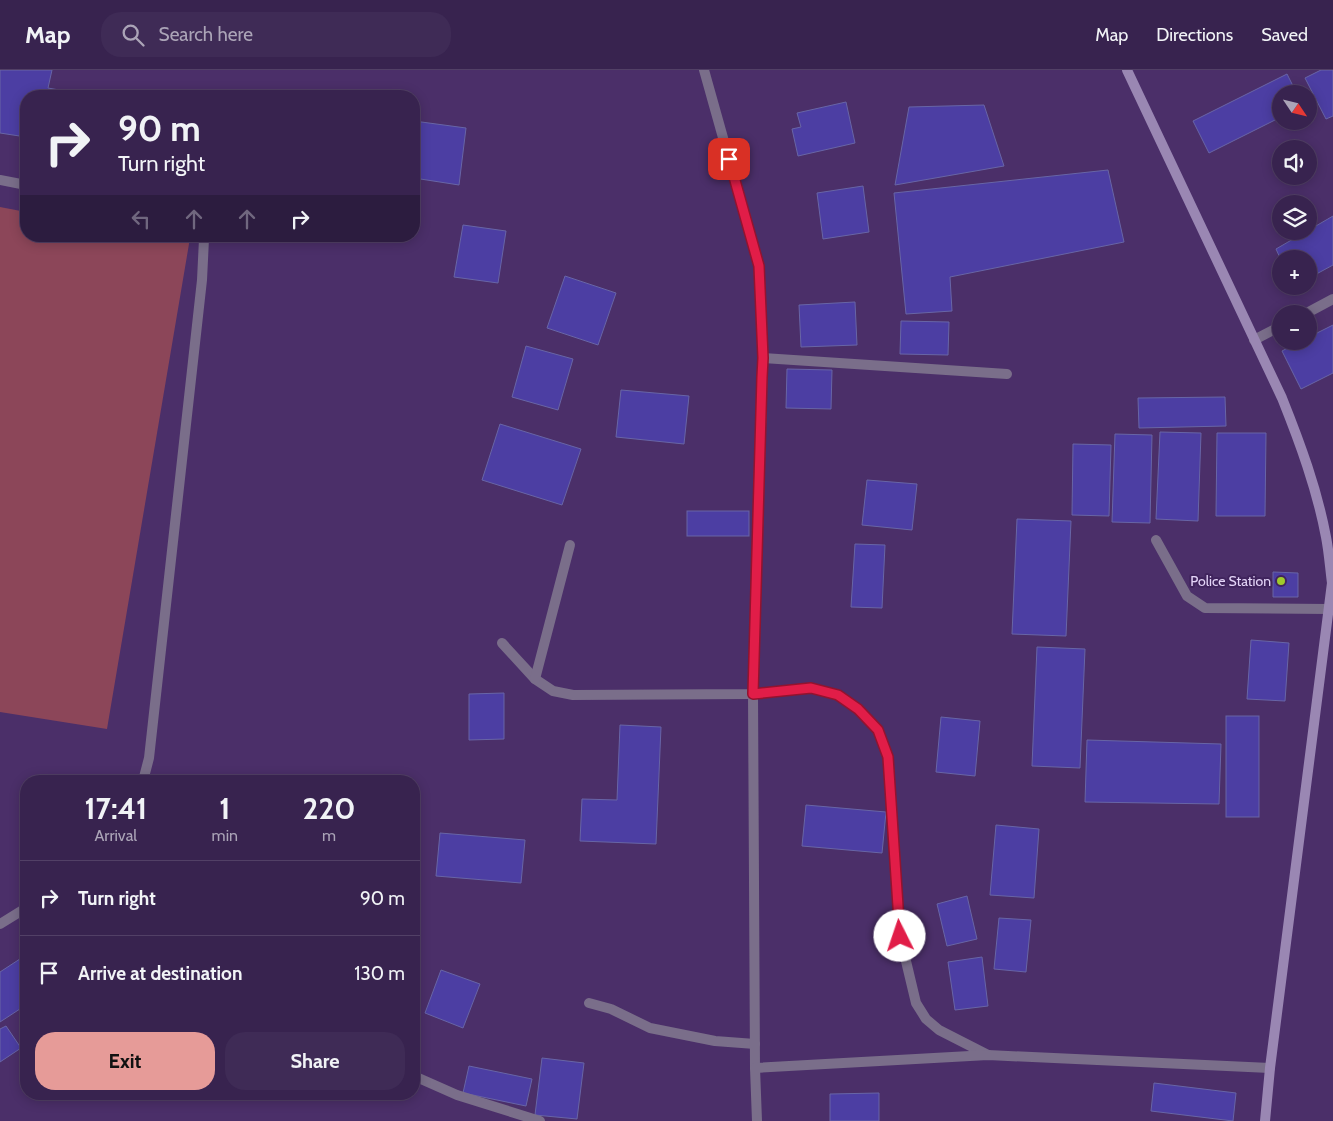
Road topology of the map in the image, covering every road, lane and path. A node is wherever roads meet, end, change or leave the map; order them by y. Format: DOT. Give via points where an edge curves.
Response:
graph roads {
  1 [pos="704,70"];
  2 [pos="1127,70"];
  3 [pos="0,180"];
  4 [pos="20,184"];
  5 [pos="204,242"];
  6 [pos="1333,299"];
  7 [pos="1317,308"];
  8 [pos="1272,331"];
  9 [pos="1254,340"];
  10 [pos="763,358"];
  11 [pos="1006,374"];
  12 [pos="1156,540"];
  13 [pos="570,545"];
  14 [pos="1333,583"];
  15 [pos="1329,609"];
  16 [pos="502,643"];
  17 [pos="536,680"];
  18 [pos="753,694"];
  19 [pos="145,775"];
  20 [pos="20,912"];
  21 [pos="0,924"];
  22 [pos="589,1003"];
  23 [pos="755,1044"];
  24 [pos="988,1055"];
  25 [pos="755,1068"];
  26 [pos="1270,1068"];
  27 [pos="420,1079"];
  28 [pos="540,1121"];
  29 [pos="757,1121"];
  30 [pos="1265,1121"];
  1 -- 10 [label="street" via="759,266"];
  2 -- 9 [label="street"];
  3 -- 4 [label="street"];
  5 -- 19 [label="street" via="149,758"];
  6 -- 7 [label="street"];
  8 -- 9 [label="street"];
  9 -- 14 [label="street" via="1300,444 1315,491"];
  10 -- 11 [label="street"];
  10 -- 18 [label="street"];
  12 -- 15 [label="street" via="1187,596 1205,608"];
  13 -- 17 [label="street"];
  14 -- 15 [label="street"];
  15 -- 26 [label="street"];
  16 -- 17 [label="street"];
  17 -- 18 [label="street" via="553,691 573,695"];
  18 -- 23 [label="street"];
  18 -- 24 [label="street" via="811,688 838,695 858,709 878,730 888,757 900,936 916,1003 926,1019 939,1030"];
  20 -- 21 [label="street"];
  22 -- 23 [label="street" via="610,1008 650,1028 715,1041"];
  23 -- 25 [label="street"];
  24 -- 25 [label="street"];
  24 -- 26 [label="street"];
  25 -- 29 [label="street"];
  26 -- 30 [label="street"];
  27 -- 28 [label="street" via="457,1095"];
}
